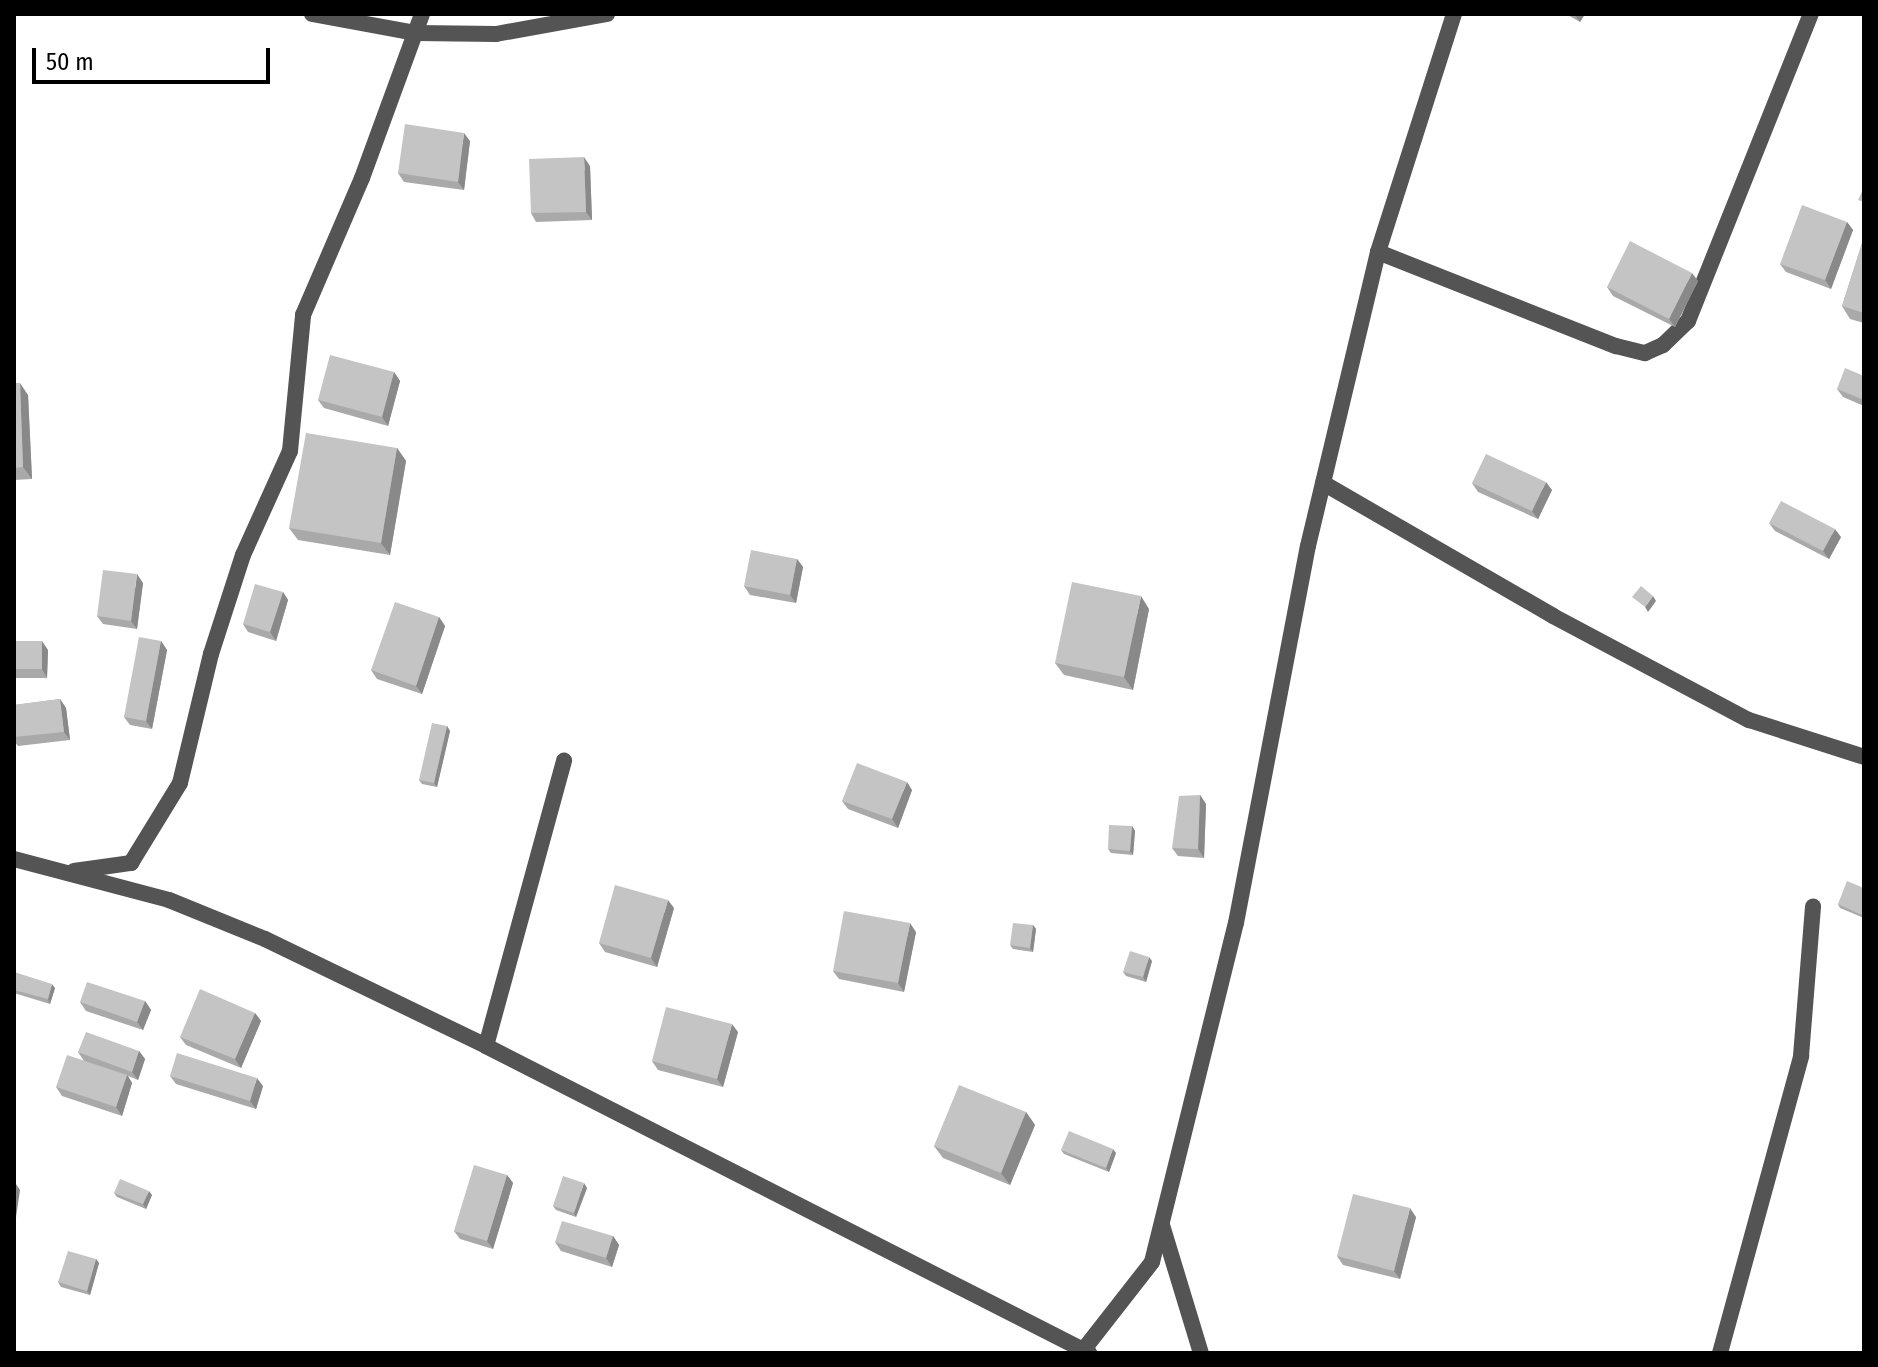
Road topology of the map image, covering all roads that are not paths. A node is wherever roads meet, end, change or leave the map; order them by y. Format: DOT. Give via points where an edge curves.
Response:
graph roads {
  1 [pos="312,14"];
  2 [pos="422,14"];
  3 [pos="607,14"];
  4 [pos="1454,14"];
  5 [pos="1811,14"];
  6 [pos="416,33"];
  7 [pos="1378,252"];
  8 [pos="1323,483"];
  9 [pos="1864,757"];
  10 [pos="564,760"];
  11 [pos="14,859"];
  12 [pos="64,872"];
  13 [pos="1813,906"];
  14 [pos="486,1046"];
  15 [pos="1162,1224"];
  16 [pos="1084,1352"];
  17 [pos="1201,1353"];
  18 [pos="1720,1353"];
  1 -- 6 [label="street"];
  2 -- 6 [label="street"];
  3 -- 6 [label="street" via="496,34"];
  4 -- 7 [label="street"];
  5 -- 7 [label="street" via="1688,321 1663,345 1645,353 1616,346"];
  6 -- 12 [label="street" via="303,315 290,451 243,555 211,654 180,783 131,863"];
  7 -- 8 [label="street"];
  8 -- 9 [label="street" via="1553,616 1749,720"];
  8 -- 15 [label="street" via="1236,923"];
  10 -- 14 [label="street"];
  11 -- 12 [label="street"];
  12 -- 14 [label="street" via="169,900 252,934"];
  13 -- 18 [label="street" via="1801,1056"];
  14 -- 16 [label="street"];
  15 -- 16 [label="street" via="1152,1262"];
  15 -- 17 [label="street"];
}
